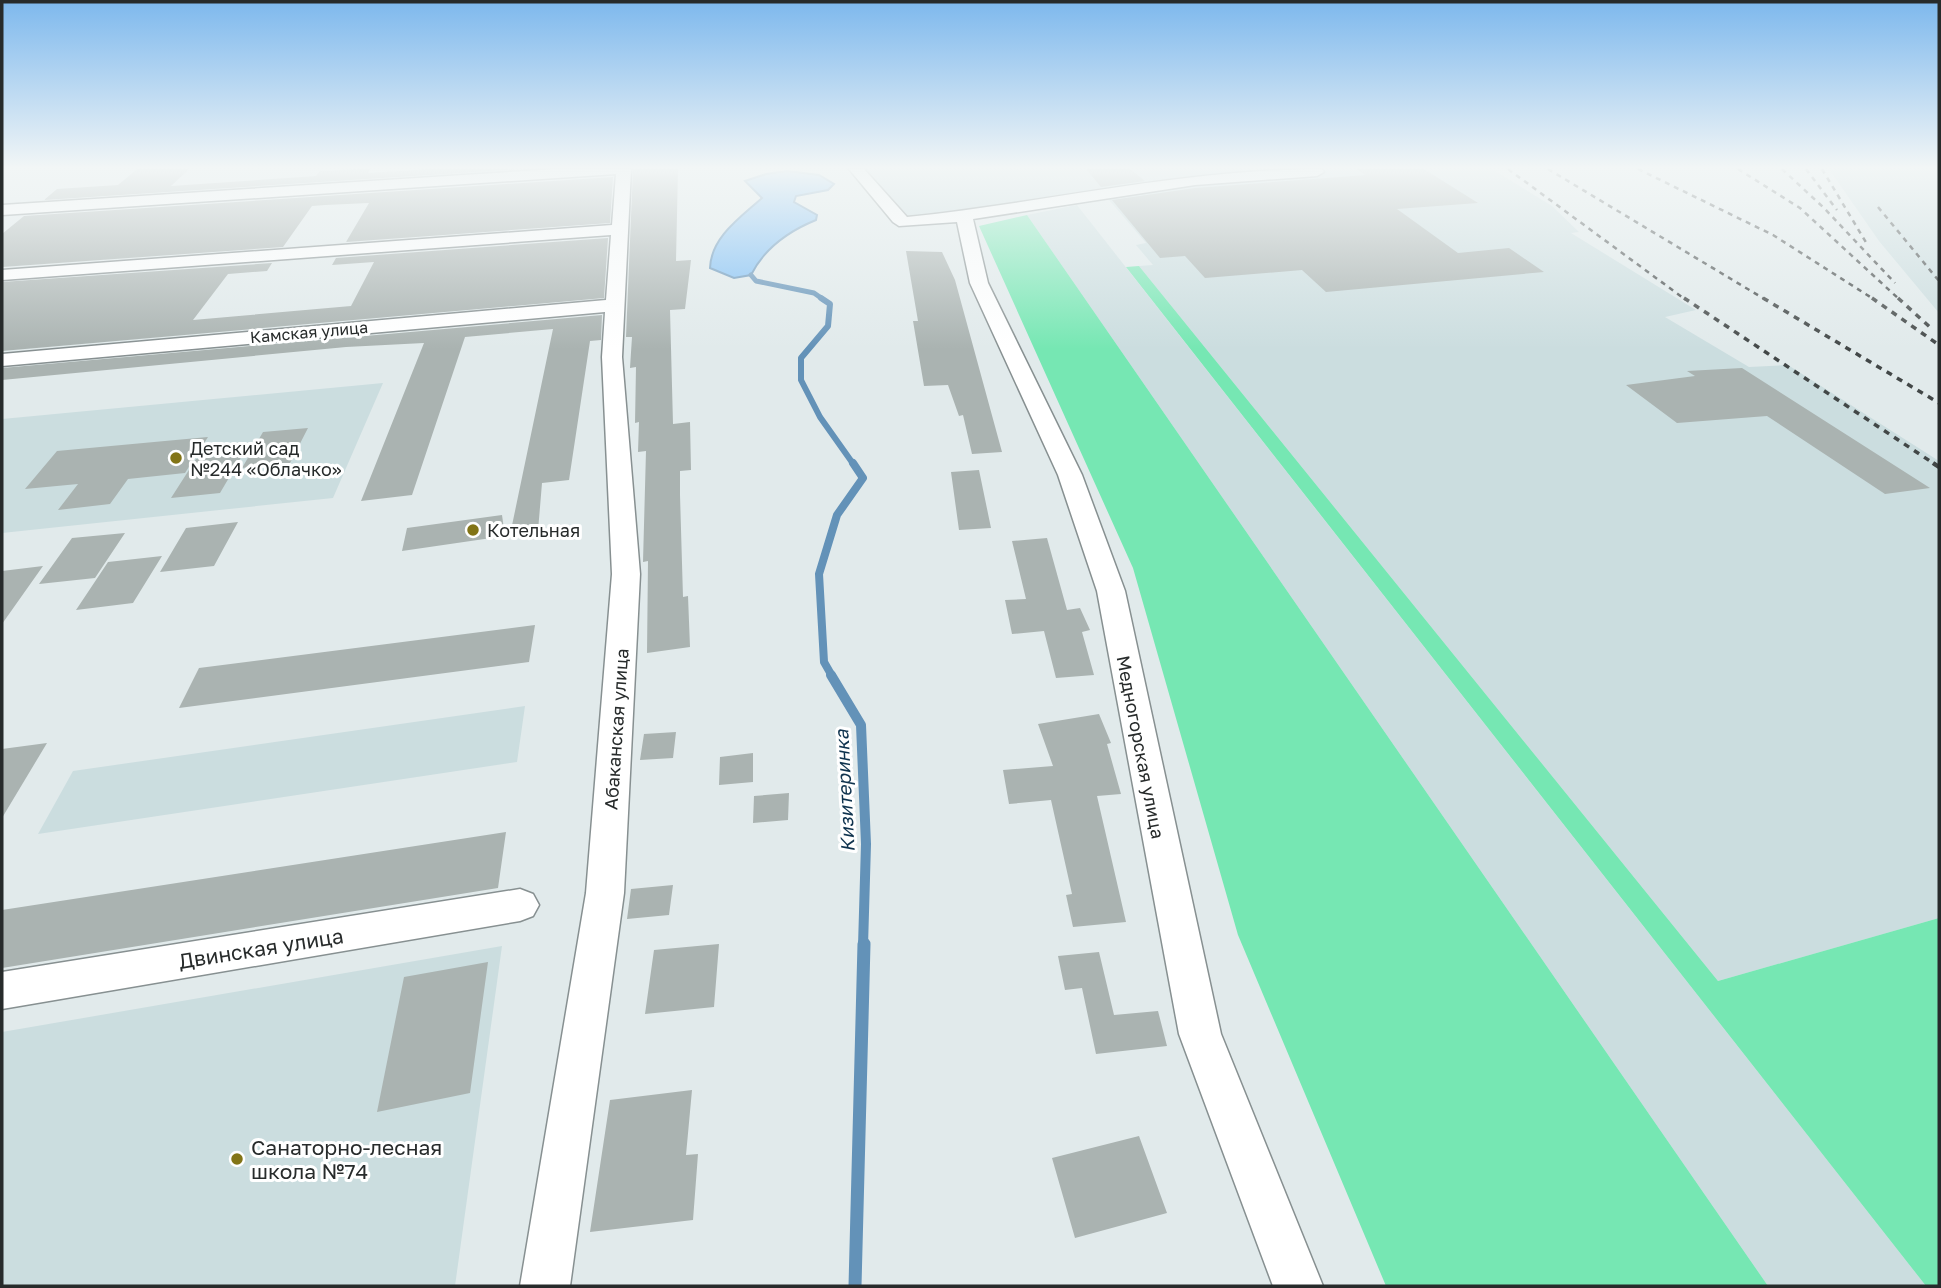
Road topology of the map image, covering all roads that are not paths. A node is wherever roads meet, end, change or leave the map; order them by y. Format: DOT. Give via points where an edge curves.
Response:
graph roads {
  1 [pos="619,229"];
  2 [pos="620,229"];
  3 [pos="967,229"];
  4 [pos="2,275"];
  5 [pos="617,305"];
  6 [pos="2,360"];
  7 [pos="520,905"];
  8 [pos="2,991"];
  9 [pos="545,1286"];
  10 [pos="1298,1286"];
  1 -- 4 [label="street"];
  2 -- 5 [label="street, Абаканская улица"];
  3 -- 10 [label="street, Медногорская улица" via="979,283 1070,475 1111,591 1200,1034"];
  5 -- 6 [label="street, Камская улица"];
  5 -- 9 [label="street, Абаканская улица" via="612,357 626,574 605,893"];
  7 -- 8 [label="street, Двинская улица"];
}
